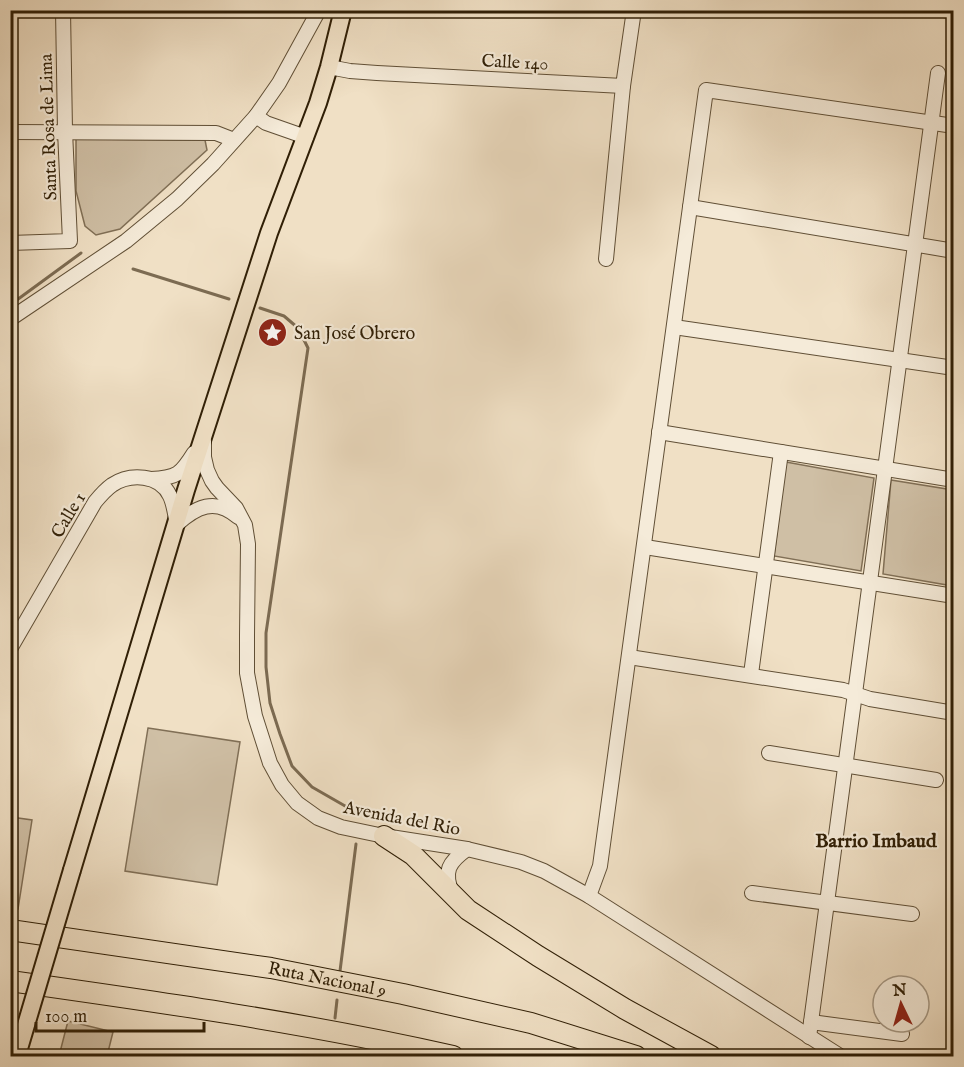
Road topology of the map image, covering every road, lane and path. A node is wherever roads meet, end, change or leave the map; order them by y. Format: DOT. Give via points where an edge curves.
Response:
graph roads {
  1 [pos="63,10"];
  2 [pos="319,10"];
  3 [pos="343,10"];
  4 [pos="634,10"];
  5 [pos="943,10"];
  6 [pos="954,12"];
  7 [pos="329,67"];
  8 [pos="938,73"];
  9 [pos="623,86"];
  10 [pos="256,116"];
  11 [pos="931,123"];
  12 [pos="954,126"];
  13 [pos="65,131"];
  14 [pos="10,132"];
  15 [pos="306,137"];
  16 [pos="234,140"];
  17 [pos="690,207"];
  18 [pos="10,243"];
  19 [pos="915,245"];
  20 [pos="954,251"];
  21 [pos="606,259"];
  22 [pos="10,319"];
  23 [pos="674,327"];
  24 [pos="900,360"];
  25 [pos="954,368"];
  26 [pos="659,432"];
  27 [pos="204,439"];
  28 [pos="781,452"];
  29 [pos="886,469"];
  30 [pos="151,479"];
  31 [pos="954,480"];
  32 [pos="177,524"];
  33 [pos="245,525"];
  34 [pos="645,547"];
  35 [pos="766,566"];
  36 [pos="870,584"];
  37 [pos="954,596"];
  38 [pos="10,649"];
  39 [pos="629,657"];
  40 [pos="751,674"];
  41 [pos="856,695"];
  42 [pos="954,713"];
  43 [pos="769,753"];
  44 [pos="845,765"];
  45 [pos="936,780"];
  46 [pos="384,836"];
  47 [pos="467,849"];
  48 [pos="752,893"];
  49 [pos="452,895"];
  50 [pos="589,896"];
  51 [pos="827,903"];
  52 [pos="912,914"];
  53 [pos="10,930"];
  54 [pos="10,981"];
  55 [pos="811,1022"];
  56 [pos="871,1030"];
  57 [pos="809,1037"];
  58 [pos="17,1054"];
  59 [pos="453,1056"];
  60 [pos="636,1056"];
  61 [pos="711,1056"];
  62 [pos="840,1056"];
  1 -- 13 [label="street, Santa Rosa de Lima"];
  2 -- 10 [label="street"];
  3 -- 7 [label="main road"];
  4 -- 9 [label="street"];
  5 -- 6 [label="street"];
  7 -- 9 [label="street, Calle 140"];
  7 -- 15 [label="main road"];
  8 -- 11 [label="street"];
  9 -- 21 [label="street"];
  10 -- 15 [label="street"];
  10 -- 16 [label="street"];
  11 -- 12 [label="street"];
  11 -- 17 [label="street" via="706,90"];
  11 -- 19 [label="street"];
  13 -- 14 [label="street"];
  13 -- 16 [label="street" via="216,133"];
  13 -- 18 [label="street, Santa Rosa de Lima" via="70,242"];
  15 -- 27 [label="main road" via="269,233"];
  16 -- 22 [label="street" via="177,199 126,241"];
  17 -- 19 [label="street"];
  17 -- 23 [label="street"];
  19 -- 20 [label="street"];
  19 -- 24 [label="street"];
  23 -- 24 [label="street"];
  23 -- 26 [label="street"];
  24 -- 25 [label="street"];
  24 -- 29 [label="street"];
  26 -- 28 [label="street"];
  26 -- 34 [label="street"];
  27 -- 30 [label="street, Calle 1" via="178,474"];
  27 -- 32 [label="main road"];
  27 -- 33 [label="street, Avenida del Rio" via="204,457 212,481 237,508"];
  28 -- 29 [label="street"];
  28 -- 35 [label="street"];
  29 -- 31 [label="street"];
  29 -- 36 [label="street"];
  30 -- 32 [label="street" via="170,496"];
  30 -- 38 [label="street, Calle 1" via="122,480 99,497"];
  32 -- 33 [label="street" via="200,507 219,506 236,514"];
  32 -- 58 [label="main road, bridge"];
  33 -- 46 [label="street, Avenida del Rio" via="247,674 270,763 297,803 318,818"];
  34 -- 35 [label="street"];
  34 -- 39 [label="street"];
  35 -- 36 [label="street"];
  35 -- 40 [label="street"];
  36 -- 37 [label="street"];
  36 -- 41 [label="street"];
  39 -- 40 [label="street"];
  39 -- 50 [label="street" via="600,867"];
  40 -- 41 [label="street"];
  41 -- 42 [label="street"];
  41 -- 44 [label="street"];
  43 -- 44 [label="street"];
  44 -- 45 [label="street"];
  44 -- 51 [label="street"];
  46 -- 47 [label="street, Avenida del Rio"];
  46 -- 49 [label="highway" via="413,855"];
  47 -- 49 [label="street" via="448,869"];
  47 -- 50 [label="street, Avenida del Rio" via="544,871"];
  48 -- 51 [label="street"];
  49 -- 61 [label="highway" via="537,956"];
  50 -- 57 [label="street, Avenida del Rio"];
  51 -- 52 [label="street"];
  51 -- 55 [label="street"];
  53 -- 60 [label="highway, Ruta Nacional 9" via="272,968 403,994 531,1023"];
  54 -- 59 [label="highway" via="223,1011"];
  55 -- 56 [label="street"];
  55 -- 57 [label="street"];
  57 -- 62 [label="street, Avenida del Rio"];
}
